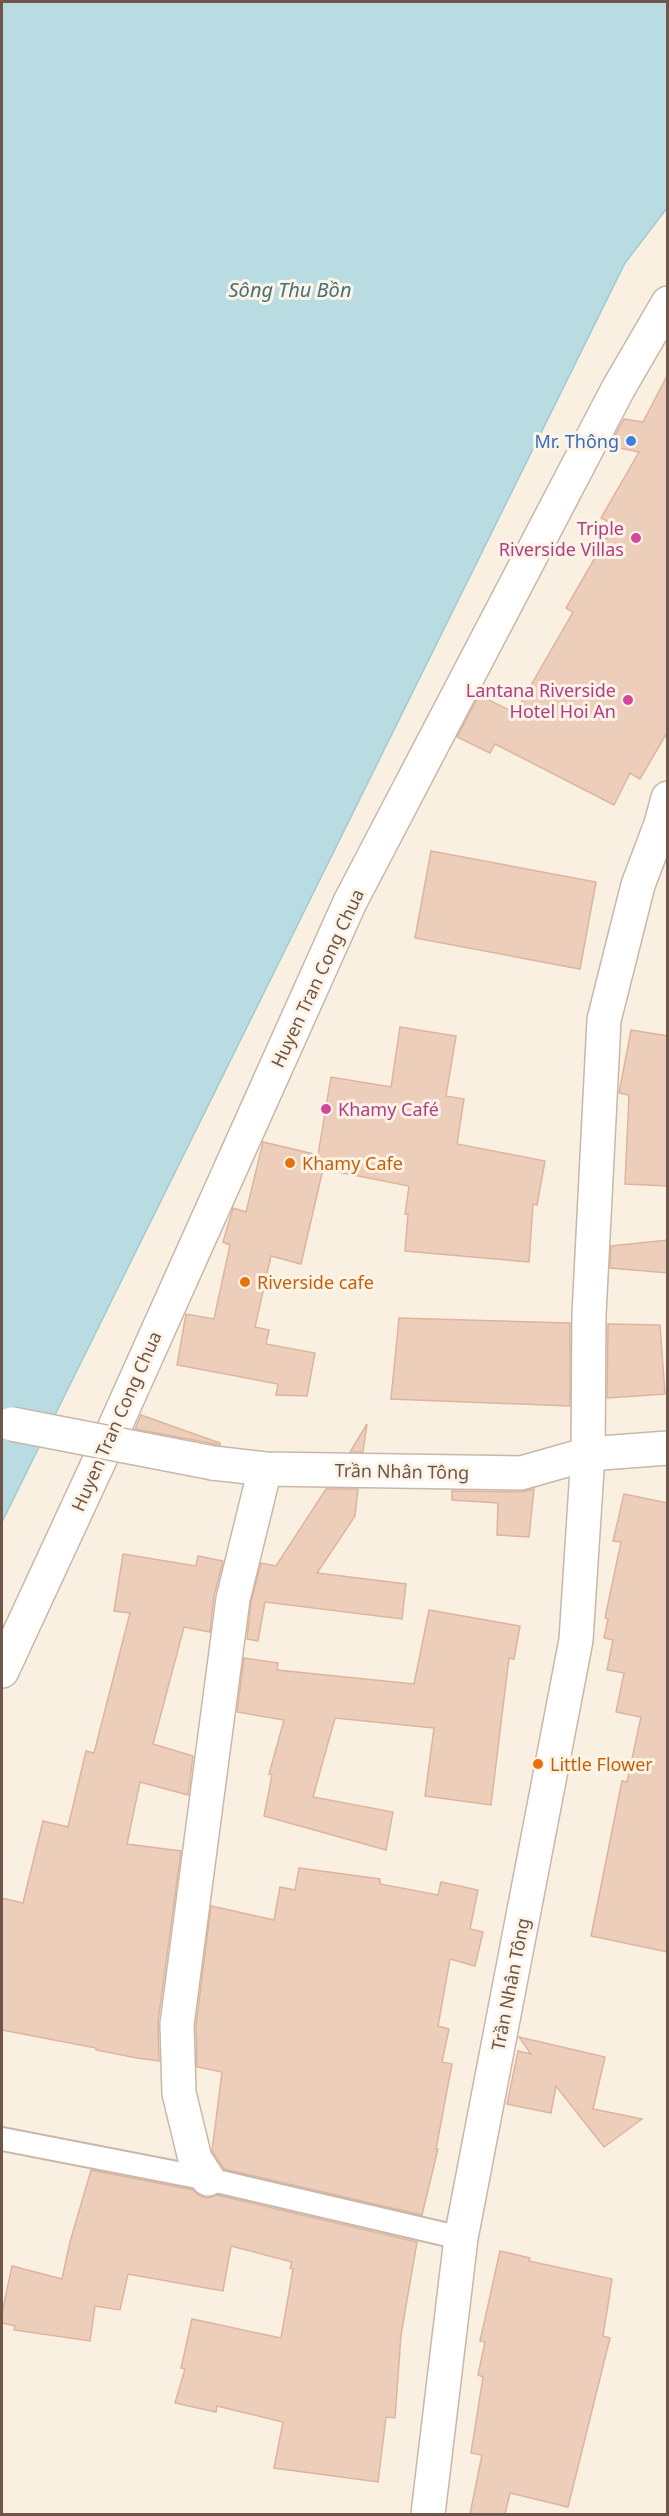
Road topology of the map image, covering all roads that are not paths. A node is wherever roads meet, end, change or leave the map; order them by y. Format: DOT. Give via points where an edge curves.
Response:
graph roads {
  1 [pos="668,303"];
  2 [pos="668,798"];
  3 [pos="2,1422"];
  4 [pos="668,1448"];
  5 [pos="588,1454"];
  6 [pos="265,1469"];
  7 [pos="2,1671"];
  8 [pos="2,2139"];
  9 [pos="208,2179"];
  10 [pos="461,2238"];
  11 [pos="428,2514"];
  1 -- 7 [label="street, Huyen Tran Cong Chua" via="618,389 350,902"];
  2 -- 5 [label="street" via="638,885 604,1020 589,1314"];
  3 -- 6 [label="street, Trần Nhân Tông, bridge" via="213,1463"];
  4 -- 5 [label="street, Trần Nhân Tông"];
  5 -- 6 [label="street, Trần Nhân Tông" via="520,1473"];
  5 -- 10 [label="street, Trần Nhân Tông" via="576,1640"];
  6 -- 9 [label="street" via="233,1599 177,2024 178,2093 195,2159"];
  8 -- 9 [label="lane"];
  9 -- 10 [label="lane"];
  10 -- 11 [label="street, Trần Nhân Tông"];
}
